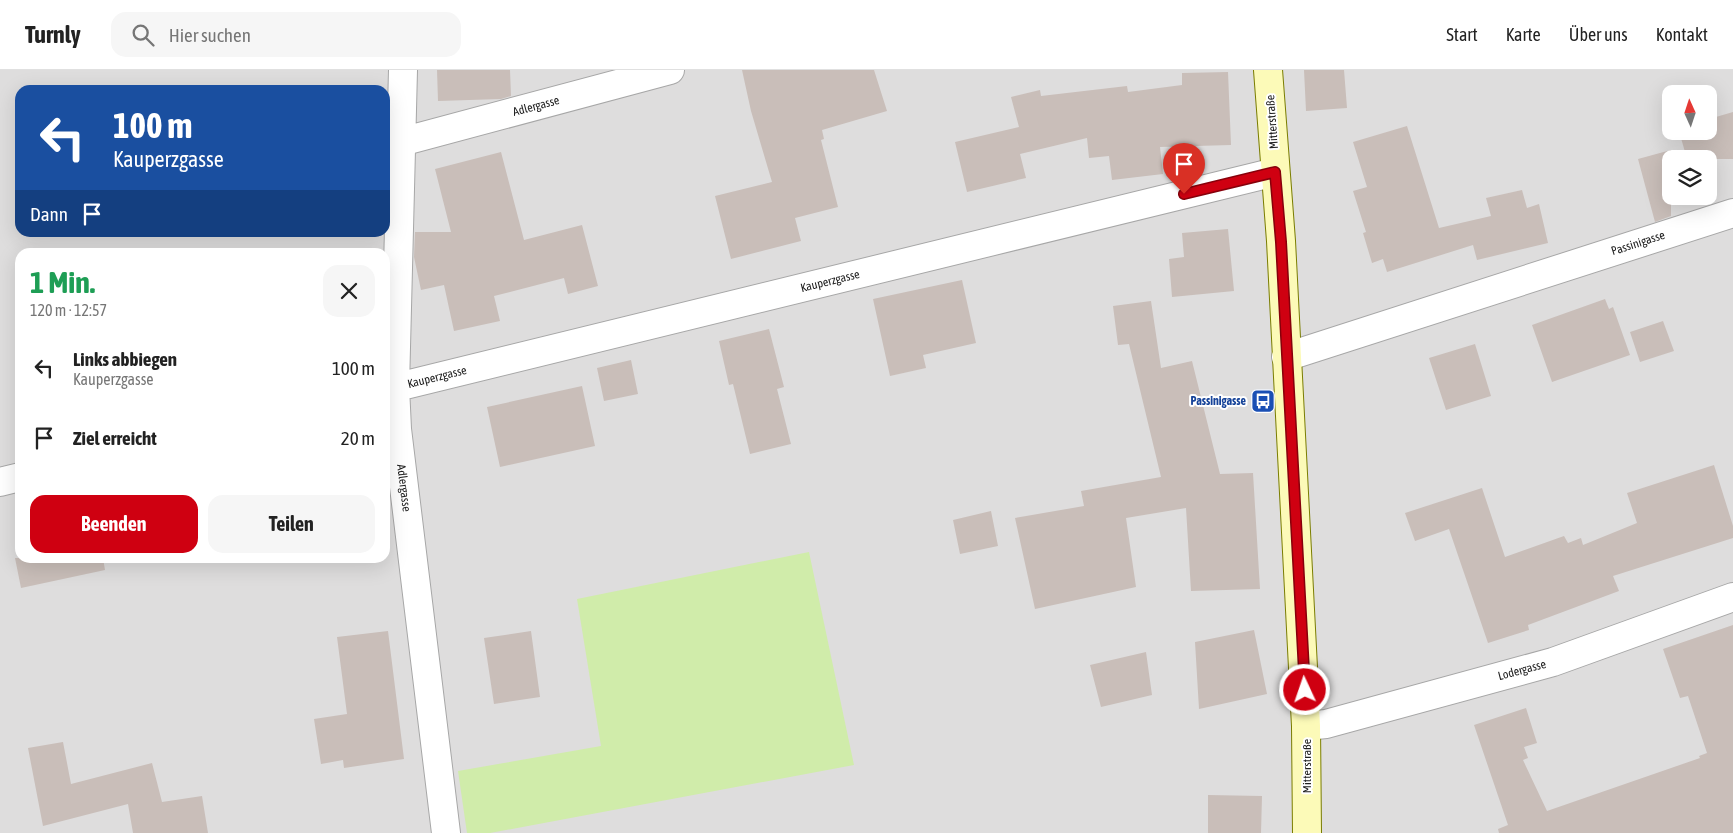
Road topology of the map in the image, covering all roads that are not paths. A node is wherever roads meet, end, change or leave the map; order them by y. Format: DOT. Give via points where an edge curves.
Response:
graph roads {
  1 [pos="403,70"];
  2 [pos="670,70"];
  3 [pos="1268,70"];
  4 [pos="401,142"];
  5 [pos="1275,172"];
  6 [pos="1733,213"];
  7 [pos="1286,357"];
  8 [pos="390,389"];
  9 [pos="15,478"];
  10 [pos="0,482"];
  11 [pos="1733,597"];
  12 [pos="1306,726"];
  13 [pos="446,833"];
  14 [pos="1307,833"];
  1 -- 4 [label="street, Adlergasse"];
  2 -- 4 [label="street, Adlergasse"];
  3 -- 5 [label="main road, Mitterstraße"];
  4 -- 8 [label="street, Adlergasse"];
  5 -- 7 [label="main road, Mitterstraße"];
  5 -- 8 [label="street, Kauperzgasse"];
  6 -- 7 [label="street, Passinigasse"];
  7 -- 12 [label="main road, Mitterstraße"];
  8 -- 13 [label="street, Adlergasse"];
  9 -- 10 [label="street"];
  11 -- 12 [label="street, Lodergasse" via="1553,662 1326,724"];
  12 -- 14 [label="main road, Mitterstraße"];
}
